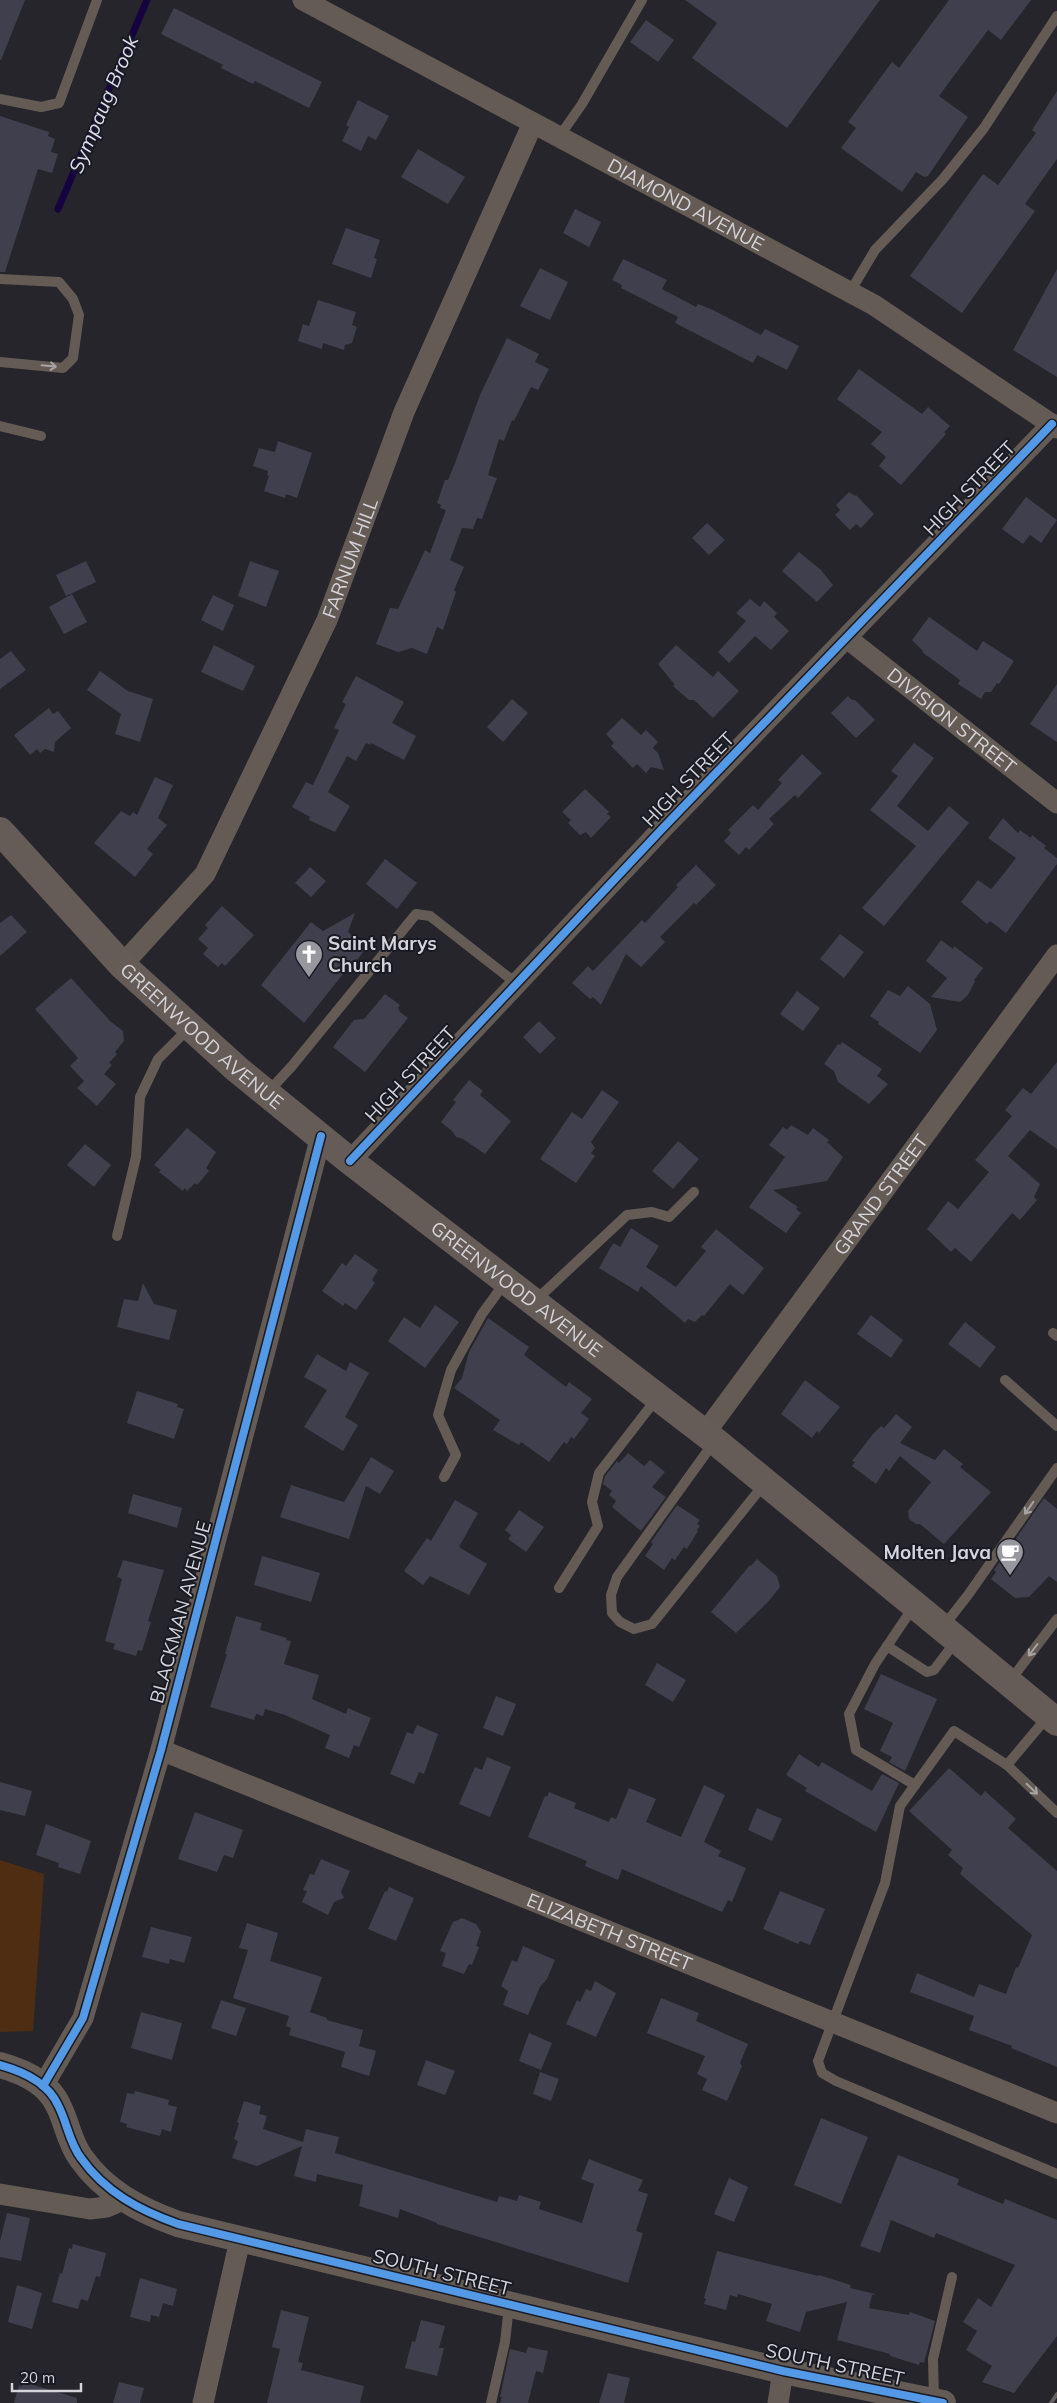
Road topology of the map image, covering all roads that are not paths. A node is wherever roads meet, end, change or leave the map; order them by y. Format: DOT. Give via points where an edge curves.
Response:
graph roads {
  1 [pos="96,0"];
  2 [pos="303,0"];
  3 [pos="642,0"];
  4 [pos="1057,16"];
  5 [pos="0,99"];
  6 [pos="533,123"];
  7 [pos="559,137"];
  8 [pos="0,279"];
  9 [pos="850,292"];
  10 [pos="0,362"];
  11 [pos="0,426"];
  12 [pos="1055,426"];
  13 [pos="41,436"];
  14 [pos="848,639"];
  15 [pos="1057,803"];
  16 [pos="0,831"];
  17 [pos="1057,955"];
  18 [pos="122,965"];
  19 [pos="517,984"];
  20 [pos="190,1026"];
  21 [pos="267,1093"];
  22 [pos="321,1136"];
  23 [pos="350,1161"];
  24 [pos="694,1192"];
  25 [pos="117,1236"];
  26 [pos="506,1281"];
  27 [pos="534,1302"];
  28 [pos="1005,1380"];
  29 [pos="658,1397"];
  30 [pos="1057,1426"];
  31 [pos="710,1437"];
  32 [pos="1057,1468"];
  33 [pos="444,1476"];
  34 [pos="766,1482"];
  35 [pos="559,1588"];
  36 [pos="915,1604"];
  37 [pos="1057,1618"];
  38 [pos="950,1633"];
  39 [pos="887,1646"];
  40 [pos="1010,1681"];
  41 [pos="1053,1718"];
  42 [pos="160,1750"];
  43 [pos="1007,1765"];
  44 [pos="915,1785"];
  45 [pos="1057,1813"];
  46 [pos="832,2022"];
  47 [pos="0,2065"];
  48 [pos="43,2086"];
  49 [pos="1057,2114"];
  50 [pos="1057,2174"];
  51 [pos="0,2194"];
  52 [pos="123,2200"];
  53 [pos="240,2240"];
  54 [pos="952,2277"];
  55 [pos="510,2305"];
  56 [pos="783,2371"];
  57 [pos="939,2402"];
  58 [pos="202,2403"];
  59 [pos="492,2403"];
  60 [pos="778,2403"];
  1 -- 5 [label="lane" via="58,103 40,107"];
  2 -- 6 [label="street, DIAMOND AVENUE"];
  3 -- 7 [label="lane" via="582,104"];
  4 -- 9 [label="lane" via="984,128 943,179 875,250"];
  6 -- 7 [label="street, DIAMOND AVENUE"];
  6 -- 18 [label="street, FARNUM HILL" via="404,412 327,620 213,858 205,874"];
  7 -- 9 [label="street, DIAMOND AVENUE"];
  10 -- 8 [label="lane, one-way" via="62,368 73,358 79,315 73,299 59,282"];
  9 -- 12 [label="street, DIAMOND AVENUE"];
  11 -- 13 [label="lane"];
  12 -- 14 [label="street, HIGH STREET"];
  14 -- 15 [label="street, DIVISION STREET"];
  14 -- 19 [label="street, HIGH STREET" via="662,829"];
  16 -- 18 [label="main road, GREENWOOD AVENUE"];
  17 -- 31 [label="street, GRAND STREET"];
  18 -- 20 [label="main road, GREENWOOD AVENUE"];
  19 -- 21 [label="lane" via="430,916 416,914"];
  19 -- 23 [label="street, HIGH STREET"];
  20 -- 21 [label="main road, GREENWOOD AVENUE"];
  20 -- 25 [label="lane" via="158,1059 140,1097 136,1157"];
  21 -- 22 [label="main road, GREENWOOD AVENUE"];
  22 -- 23 [label="main road, GREENWOOD AVENUE"];
  22 -- 42 [label="street, BLACKMAN AVENUE"];
  23 -- 26 [label="main road, GREENWOOD AVENUE"];
  24 -- 27 [label="lane" via="670,1217 652,1212 627,1215"];
  26 -- 27 [label="main road, GREENWOOD AVENUE"];
  26 -- 33 [label="lane" via="482,1314 451,1370 438,1415 456,1455"];
  27 -- 29 [label="main road, GREENWOOD AVENUE"];
  28 -- 30 [label="lane"];
  29 -- 31 [label="main road, GREENWOOD AVENUE"];
  29 -- 35 [label="lane" via="599,1473 592,1502 598,1526"];
  31 -- 34 [label="main road, GREENWOOD AVENUE"];
  31 -- 34 [label="lane" via="617,1576 611,1595 612,1613 620,1622 634,1629 652,1624"];
  32 -- 38 [label="lane, one-way" via="968,1595"];
  34 -- 36 [label="main road, GREENWOOD AVENUE"];
  36 -- 38 [label="main road, GREENWOOD AVENUE"];
  36 -- 39 [label="lane"];
  37 -- 40 [label="lane, one-way"];
  38 -- 39 [label="lane" via="934,1670 926,1672"];
  38 -- 40 [label="main road, GREENWOOD AVENUE"];
  39 -- 44 [label="lane" via="849,1714 856,1750"];
  40 -- 41 [label="main road, GREENWOOD AVENUE"];
  41 -- 43 [label="lane"];
  42 -- 46 [label="street, ELIZABETH STREET"];
  42 -- 48 [label="street, BLACKMAN AVENUE" via="83,2018"];
  43 -- 44 [label="lane" via="954,1731"];
  43 -- 45 [label="lane, one-way"];
  44 -- 46 [label="lane" via="900,1806 886,1883"];
  46 -- 49 [label="street, ELIZABETH STREET"];
  46 -- 50 [label="lane" via="818,2061 822,2073"];
  47 -- 48 [label="street, SOUTH STREET" via="18,2070"];
  48 -- 52 [label="street, SOUTH STREET" via="58,2105 81,2158"];
  51 -- 52 [label="street" via="90,2209"];
  52 -- 53 [label="street, SOUTH STREET" via="178,2224"];
  53 -- 55 [label="street, SOUTH STREET"];
  53 -- 58 [label="street"];
  54 -- 57 [label="lane" via="933,2359"];
  55 -- 56 [label="street, SOUTH STREET"];
  55 -- 59 [label="lane"];
  56 -- 57 [label="street, SOUTH STREET"];
  56 -- 60 [label="street"];
}
